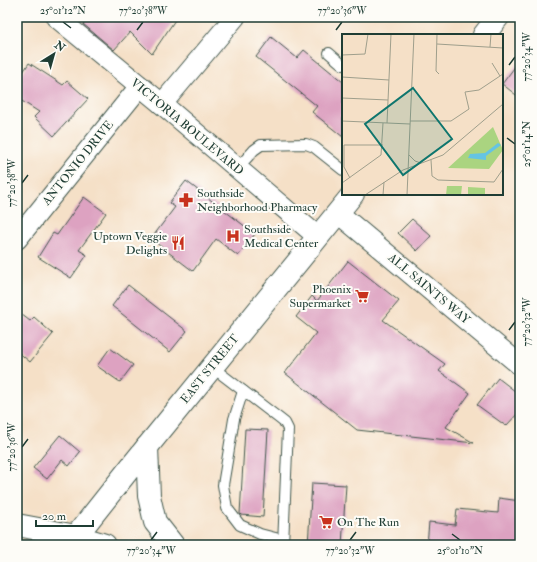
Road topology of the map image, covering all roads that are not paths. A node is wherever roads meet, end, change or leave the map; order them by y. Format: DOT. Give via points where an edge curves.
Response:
graph roads {
  1 [pos="56,17"];
  2 [pos="235,17"];
  3 [pos="498,17"];
  4 [pos="485,34"];
  5 [pos="329,53"];
  6 [pos="342,63"];
  7 [pos="140,86"];
  8 [pos="162,104"];
  9 [pos="238,169"];
  10 [pos="342,169"];
  11 [pos="352,195"];
  12 [pos="338,213"];
  13 [pos="318,237"];
  14 [pos="17,239"];
  15 [pos="520,365"];
  16 [pos="212,367"];
  17 [pos="243,391"];
  18 [pos="147,447"];
  19 [pos="17,525"];
  20 [pos="72,541"];
  21 [pos="283,542"];
  22 [pos="106,545"];
  23 [pos="173,545"];
  1 -- 7 [label="street, VICTORIA BOULEVARD"];
  2 -- 8 [label="street"];
  3 -- 4 [label="main road"];
  5 -- 6 [label="lane"];
  7 -- 8 [label="street, VICTORIA BOULEVARD"];
  7 -- 14 [label="street, ANTONIO DRIVE"];
  8 -- 9 [label="street, VICTORIA BOULEVARD"];
  9 -- 10 [label="lane" via="260,145 306,144 314,146"];
  9 -- 13 [label="street, VICTORIA BOULEVARD"];
  11 -- 12 [label="main road, EAST STREET"];
  12 -- 13 [label="main road, EAST STREET"];
  12 -- 15 [label="street, ALL SAINTS WAY"];
  13 -- 16 [label="main road, EAST STREET"];
  16 -- 17 [label="lane"];
  16 -- 18 [label="main road, EAST STREET"];
  17 -- 21 [label="lane" via="285,423 288,429"];
  17 -- 21 [label="lane" via="234,419 223,485 227,508 240,524"];
  18 -- 20 [label="main road, EAST STREET"];
  18 -- 23 [label="main road" via="149,496 155,522"];
  19 -- 20 [label="main road"];
  20 -- 22 [label="main road"];
}
